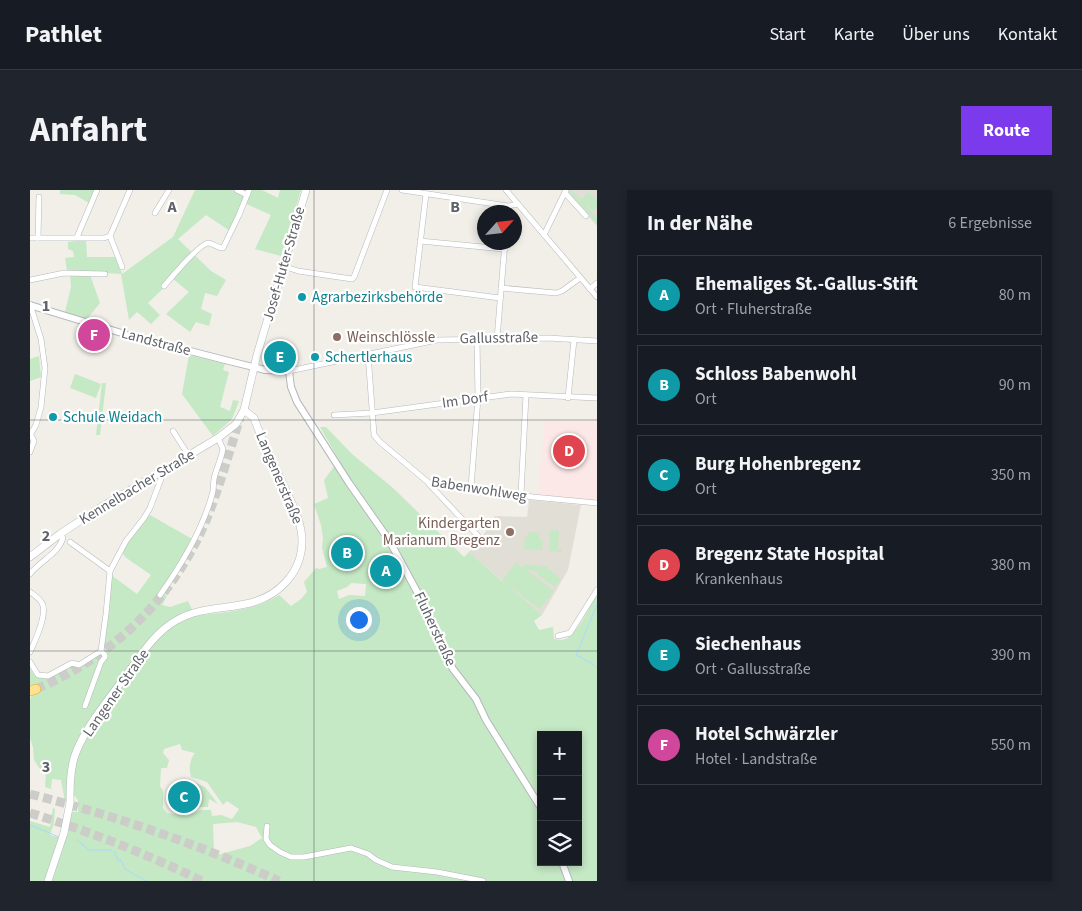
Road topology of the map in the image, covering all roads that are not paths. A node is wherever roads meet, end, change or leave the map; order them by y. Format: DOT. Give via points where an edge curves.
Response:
graph roads {
  1 [pos="97,190"];
  2 [pos="130,190"];
  3 [pos="169,190"];
  4 [pos="237,190"];
  5 [pos="306,190"];
  6 [pos="387,190"];
  7 [pos="402,190"];
  8 [pos="506,190"];
  9 [pos="566,191"];
  10 [pos="248,192"];
  11 [pos="426,194"];
  12 [pos="39,197"];
  13 [pos="518,204"];
  14 [pos="501,205"];
  15 [pos="513,205"];
  16 [pos="155,213"];
  17 [pos="586,216"];
  18 [pos="544,235"];
  19 [pos="110,236"];
  20 [pos="77,237"];
  21 [pos="30,238"];
  22 [pos="38,238"];
  23 [pos="420,242"];
  24 [pos="477,247"];
  25 [pos="504,250"];
  26 [pos="283,266"];
  27 [pos="122,267"];
  28 [pos="105,274"];
  29 [pos="580,278"];
  30 [pos="30,280"];
  31 [pos="597,283"];
  32 [pos="164,286"];
  33 [pos="501,288"];
  34 [pos="590,289"];
  35 [pos="597,297"];
  36 [pos="500,298"];
  37 [pos="30,305"];
  38 [pos="32,318"];
  39 [pos="477,339"];
  40 [pos="497,339"];
  41 [pos="574,340"];
  42 [pos="597,341"];
  43 [pos="368,354"];
  44 [pos="255,367"];
  45 [pos="289,371"];
  46 [pos="526,395"];
  47 [pos="478,398"];
  48 [pos="568,398"];
  49 [pos="597,398"];
  50 [pos="243,413"];
  51 [pos="372,413"];
  52 [pos="334,415"];
  53 [pos="173,431"];
  54 [pos="30,435"];
  55 [pos="218,438"];
  56 [pos="30,452"];
  57 [pos="189,456"];
  58 [pos="161,473"];
  59 [pos="429,483"];
  60 [pos="471,487"];
  61 [pos="521,494"];
  62 [pos="597,503"];
  63 [pos="60,534"];
  64 [pos="480,538"];
  65 [pos="70,542"];
  66 [pos="30,557"];
  67 [pos="110,571"];
  68 [pos="30,574"];
  69 [pos="280,589"];
  70 [pos="597,590"];
  71 [pos="30,592"];
  72 [pos="160,595"];
  73 [pos="558,636"];
  74 [pos="101,650"];
  75 [pos="30,652"];
  76 [pos="30,662"];
  77 [pos="85,706"];
  78 [pos="537,802"];
  79 [pos="267,826"];
  80 [pos="563,866"];
  81 [pos="48,881"];
  82 [pos="482,881"];
  83 [pos="569,881"];
  1 -- 20 [label="street"];
  2 -- 19 [label="street"];
  3 -- 16 [label="street"];
  4 -- 10 [label="street"];
  5 -- 26 [label="main road, Josef-Huter-Straße"];
  6 -- 26 [label="street" via="354,277 349,279"];
  7 -- 11 [label="street"];
  8 -- 13 [label="street"];
  9 -- 17 [label="street"];
  9 -- 18 [label="street"];
  10 -- 32 [label="street" via="223,248 204,245"];
  11 -- 14 [label="street"];
  11 -- 23 [label="street"];
  12 -- 22 [label="street"];
  13 -- 15 [label="street"];
  13 -- 18 [label="street"];
  18 -- 29 [label="street"];
  19 -- 20 [label="street"];
  19 -- 27 [label="street"];
  20 -- 22 [label="street"];
  21 -- 22 [label="street"];
  23 -- 24 [label="street"];
  23 -- 36 [label="street" via="415,287"];
  25 -- 33 [label="street"];
  26 -- 44 [label="main road, Josef-Huter-Straße"];
  28 -- 30 [label="street" via="64,273"];
  29 -- 33 [label="street" via="556,293"];
  29 -- 34 [label="street"];
  31 -- 34 [label="street"];
  33 -- 36 [label="street"];
  34 -- 35 [label="street"];
  36 -- 40 [label="street"];
  37 -- 38 [label="street"];
  37 -- 44 [label="street, Landstraße" via="142,339"];
  38 -- 54 [label="street" via="41,339 45,368 36,425"];
  39 -- 40 [label="street, Gallusstraße"];
  39 -- 43 [label="street, Gallusstraße" via="437,340"];
  39 -- 47 [label="street"];
  40 -- 41 [label="street, Gallusstraße"];
  41 -- 42 [label="street, Gallusstraße"];
  41 -- 48 [label="street"];
  43 -- 45 [label="street, Gallusstraße"];
  43 -- 51 [label="street"];
  44 -- 45 [label="street, Gallusstraße"];
  44 -- 50 [label="main road"];
  45 -- 78 [label="street, Fluherstraße" via="297,402 389,540 428,612 453,669 476,699"];
  46 -- 47 [label="street, Im Dorf"];
  46 -- 48 [label="street, Im Dorf"];
  46 -- 61 [label="street"];
  47 -- 51 [label="street, Im Dorf"];
  47 -- 60 [label="street"];
  48 -- 49 [label="street, Im Dorf"];
  50 -- 55 [label="main road, Kennelbacher Straße" via="232,428"];
  50 -- 69 [label="main road, Langenerstraße" via="252,415 255,421 297,514 301,532 297,565"];
  51 -- 52 [label="street, Im Dorf"];
  51 -- 59 [label="street, Babenwohlweg" via="372,428 377,439"];
  53 -- 57 [label="street"];
  54 -- 56 [label="street" via="34,441"];
  55 -- 57 [label="main road, Kennelbacher Straße"];
  55 -- 72 [label="street" via="223,449 202,523 180,568"];
  57 -- 58 [label="main road, Kennelbacher Straße"];
  58 -- 63 [label="main road, Kennelbacher Straße"];
  58 -- 67 [label="street" via="150,508 126,541"];
  59 -- 60 [label="street, Babenwohlweg"];
  59 -- 64 [label="street"];
  60 -- 61 [label="street, Babenwohlweg"];
  61 -- 62 [label="street, Babenwohlweg"];
  63 -- 66 [label="main road, Kennelbacher Straße"];
  63 -- 68 [label="street" via="63,538 60,547"];
  65 -- 67 [label="street"];
  67 -- 74 [label="street"];
  69 -- 81 [label="main road, Langener Straße, bridge" via="249,604 187,615 156,636 82,739 72,770 64,833"];
  70 -- 73 [label="street" via="570,634"];
  71 -- 75 [label="street" via="41,601 44,609"];
  74 -- 76 [label="street" via="79,665 72,664 48,676 38,674"];
  74 -- 77 [label="street" via="106,657 101,662"];
  79 -- 82 [label="street" via="266,838 270,845 292,857 304,858 351,848 392,867"];
  80 -- 83 [label="street"];
}
